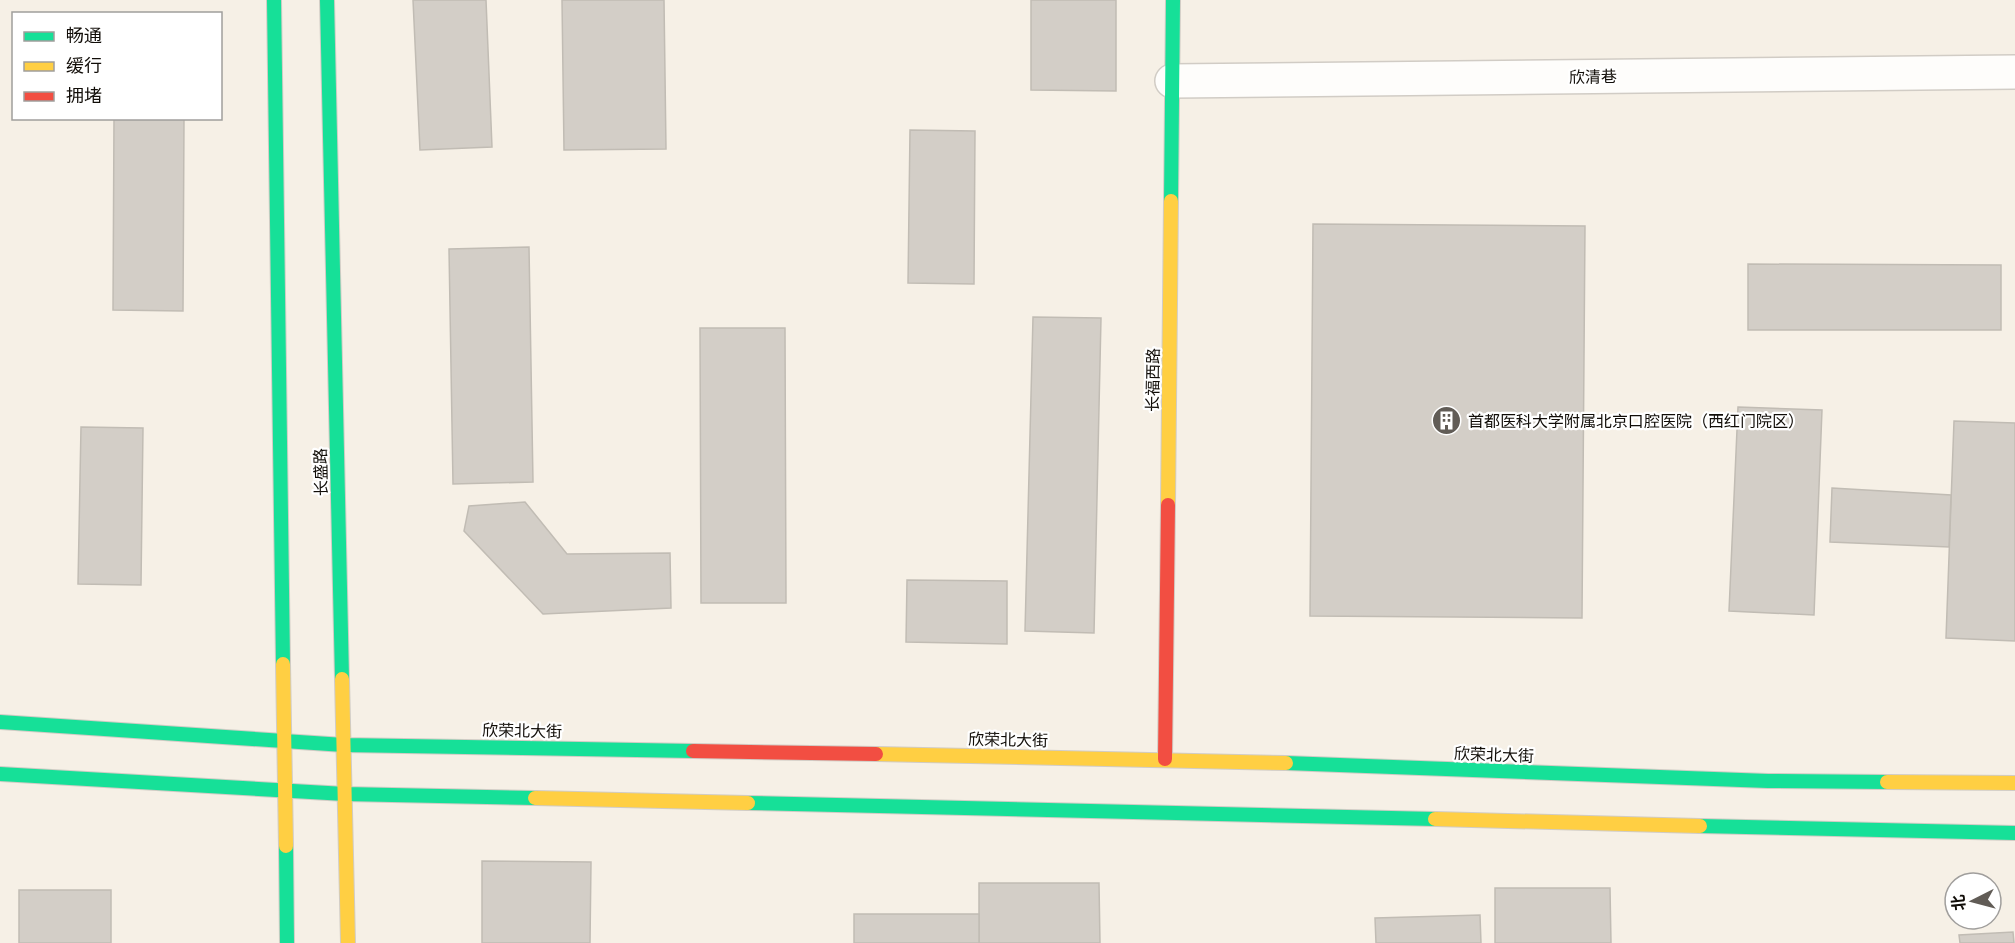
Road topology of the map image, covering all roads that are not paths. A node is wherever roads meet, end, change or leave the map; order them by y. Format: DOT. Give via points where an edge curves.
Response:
graph roads {
  1 [pos="274,0"];
  2 [pos="327,0"];
  3 [pos="1173,0"];
  4 [pos="2015,72"];
  5 [pos="1172,81"];
  6 [pos="0,722"];
  7 [pos="284,741"];
  8 [pos="344,745"];
  9 [pos="1165,759"];
  10 [pos="0,774"];
  11 [pos="2015,783"];
  12 [pos="285,789"];
  13 [pos="345,794"];
  14 [pos="2015,833"];
  15 [pos="287,943"];
  16 [pos="348,943"];
  1 -- 7 [label="street"];
  2 -- 8 [label="street, 长盛路"];
  3 -- 5 [label="street, 长福西路"];
  4 -- 5 [label="street, 欣清巷"];
  5 -- 9 [label="street, 长福西路"];
  6 -- 7 [label="street, 欣荣北大街"];
  7 -- 8 [label="street, 欣荣北大街"];
  7 -- 12 [label="street"];
  8 -- 9 [label="street, 欣荣北大街"];
  8 -- 13 [label="street, 长盛路"];
  9 -- 11 [label="street, 欣荣北大街" via="1768,781"];
  10 -- 12 [label="street"];
  12 -- 13 [label="street"];
  12 -- 15 [label="street"];
  13 -- 14 [label="street"];
  13 -- 16 [label="street, 长盛路"];
}
